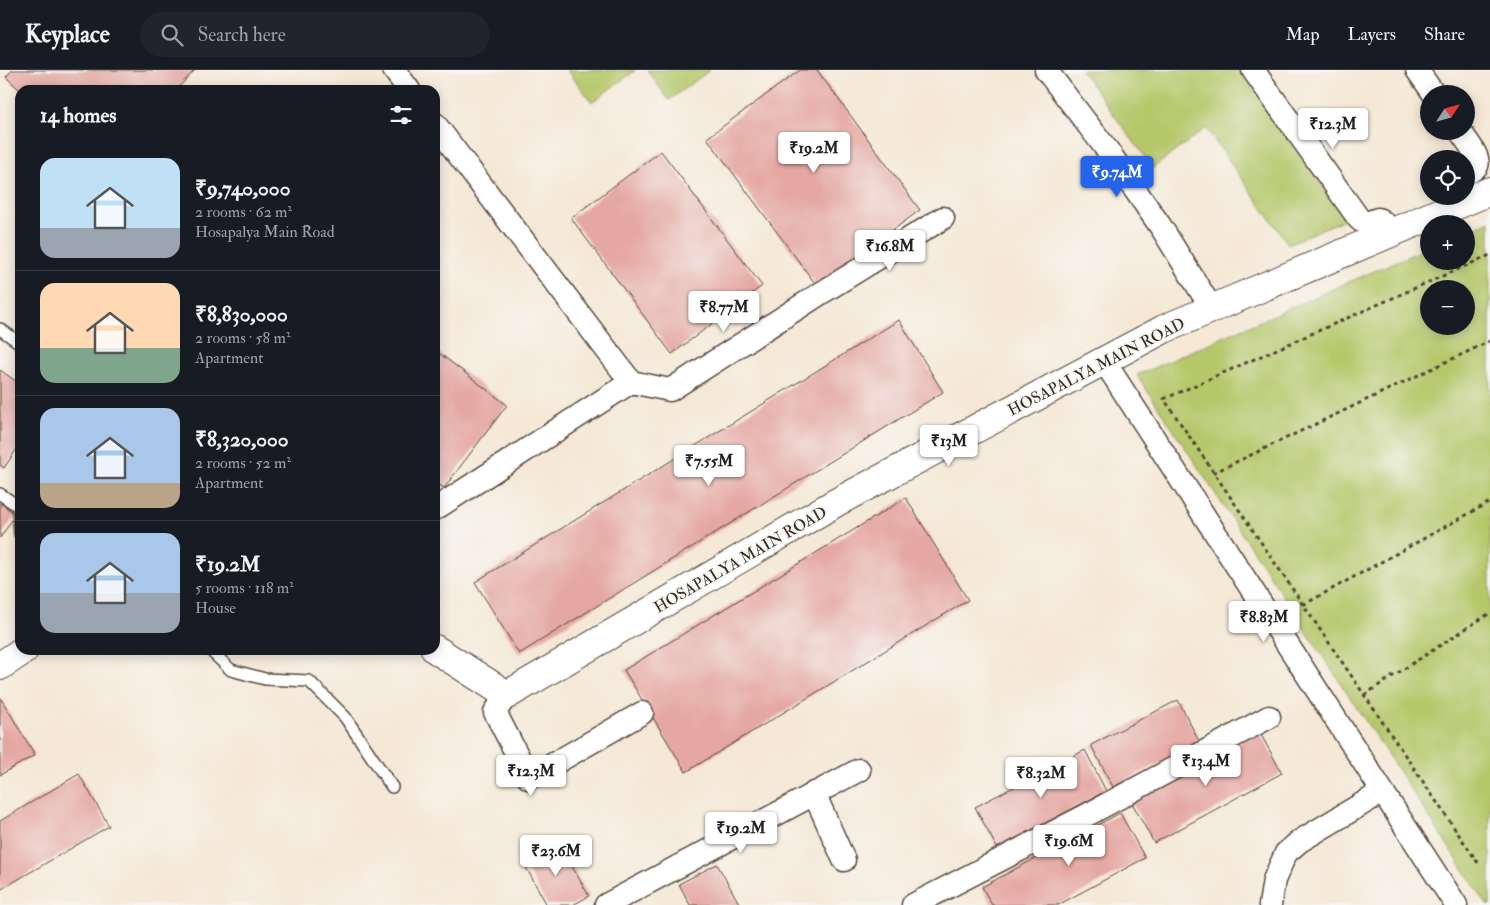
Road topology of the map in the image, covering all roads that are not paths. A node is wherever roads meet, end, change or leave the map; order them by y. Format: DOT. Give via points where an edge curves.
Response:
graph roads {
  1 [pos="394,70"];
  2 [pos="1046,70"];
  3 [pos="1253,70"];
  4 [pos="1417,70"];
  5 [pos="405,85"];
  6 [pos="1428,85"];
  7 [pos="440,131"];
  8 [pos="1475,154"];
  9 [pos="1475,178"];
  10 [pos="1442,205"];
  11 [pos="943,218"];
  12 [pos="1390,234"];
  13 [pos="1212,309"];
  14 [pos="0,329"];
  15 [pos="15,340"];
  16 [pos="1104,361"];
  17 [pos="631,382"];
  18 [pos="0,494"];
  19 [pos="15,502"];
  20 [pos="440,504"];
  21 [pos="440,652"];
  22 [pos="16,655"];
  23 [pos="215,655"];
  24 [pos="0,666"];
  25 [pos="507,695"];
  26 [pos="642,713"];
  27 [pos="1269,717"];
  28 [pos="859,770"];
  29 [pos="392,786"];
  30 [pos="1382,792"];
  31 [pos="814,793"];
  32 [pos="844,860"];
  33 [pos="606,905"];
  34 [pos="913,905"];
  35 [pos="1270,905"];
  36 [pos="1456,905"];
  1 -- 5 [label="street"];
  2 -- 13 [label="street" via="1108,151"];
  3 -- 12 [label="street" via="1358,219 1367,223 1378,218"];
  4 -- 6 [label="street"];
  7 -- 17 [label="street"];
  8 -- 9 [label="street" via="1478,163"];
  10 -- 12 [label="street, HOSAPALYA MAIN ROAD"];
  11 -- 17 [label="street" via="670,390"];
  12 -- 13 [label="street, HOSAPALYA MAIN ROAD"];
  13 -- 16 [label="street, HOSAPALYA MAIN ROAD" via="1164,329"];
  14 -- 15 [label="lane"];
  16 -- 25 [label="street, HOSAPALYA MAIN ROAD" via="837,502"];
  16 -- 30 [label="street"];
  17 -- 20 [label="street"];
  18 -- 19 [label="lane"];
  21 -- 25 [label="street"];
  22 -- 24 [label="street"];
  23 -- 29 [label="lane" via="231,670 265,679 309,681 345,717"];
  25 -- 26 [label="street" via="495,712 529,778"];
  27 -- 34 [label="street"];
  28 -- 31 [label="street"];
  30 -- 35 [label="street" via="1300,841 1286,853 1274,880"];
  30 -- 36 [label="street"];
  31 -- 32 [label="street"];
  31 -- 33 [label="street"];
}
